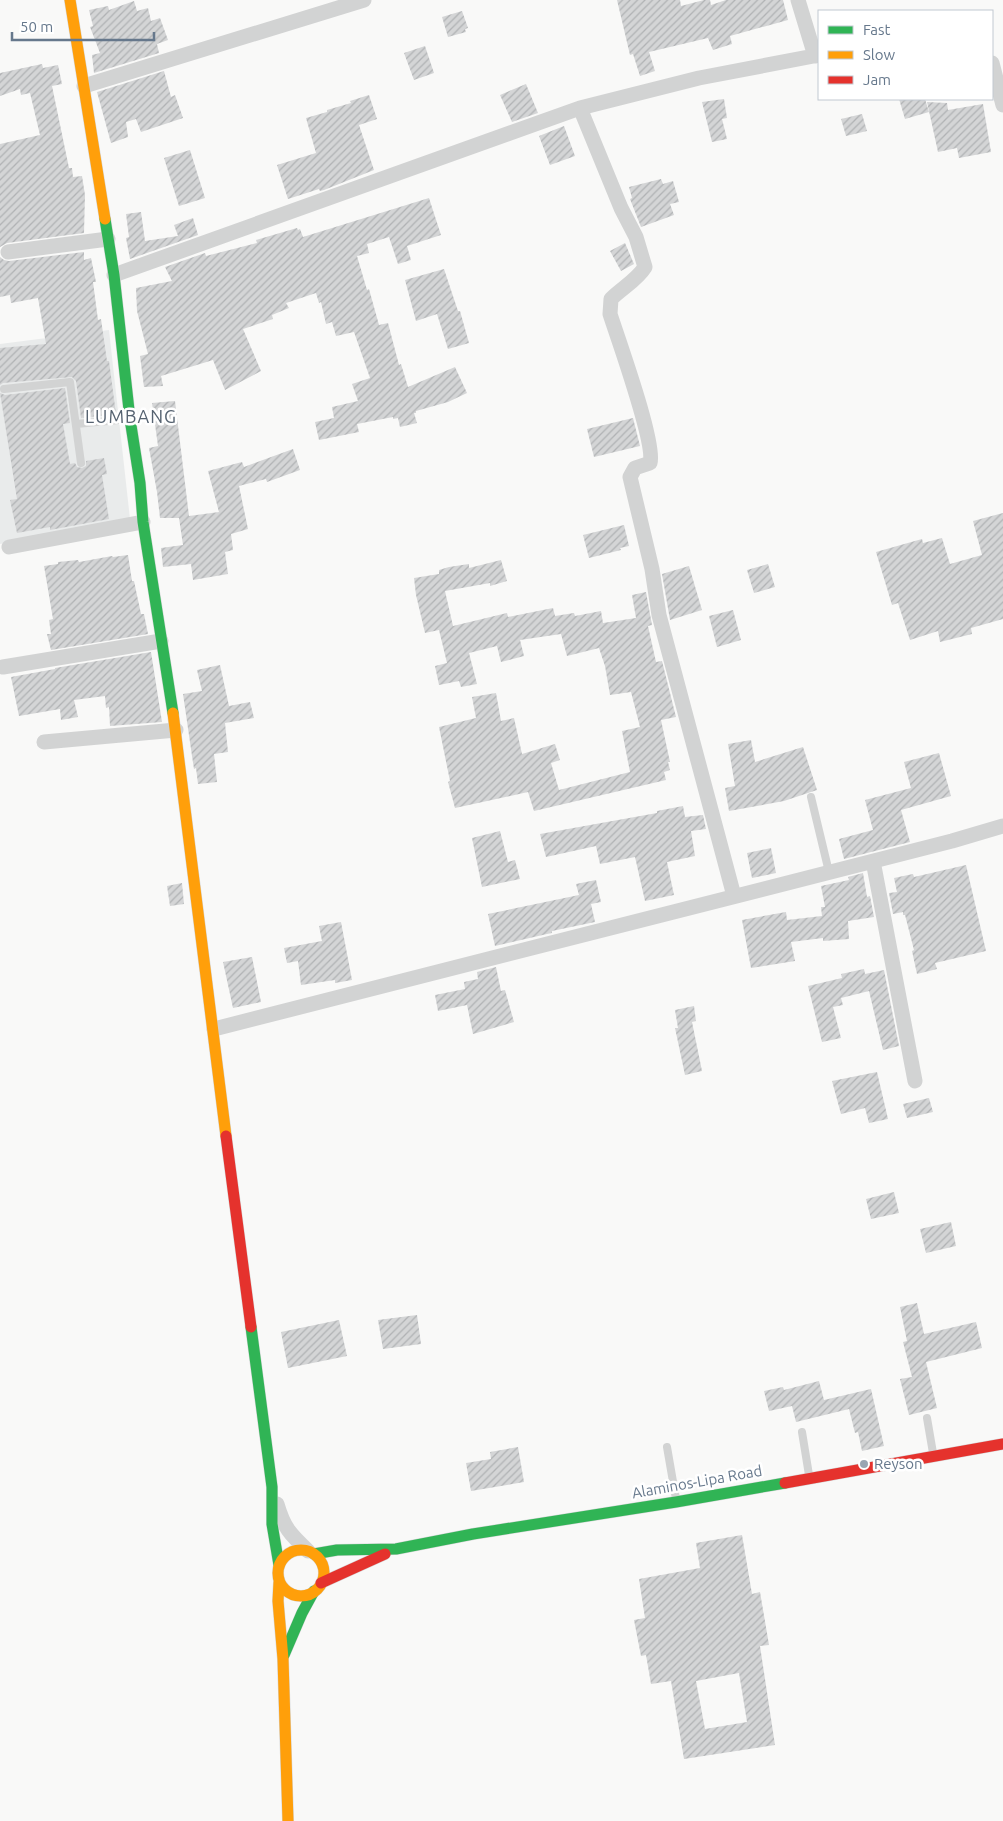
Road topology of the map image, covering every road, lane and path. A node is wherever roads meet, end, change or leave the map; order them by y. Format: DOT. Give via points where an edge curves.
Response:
graph roads {
  1 [pos="70,0"];
  2 [pos="364,0"];
  3 [pos="798,0"];
  4 [pos="817,56"];
  5 [pos="993,67"];
  6 [pos="84,86"];
  7 [pos="1003,105"];
  8 [pos="580,108"];
  9 [pos="108,239"];
  10 [pos="8,252"];
  11 [pos="114,275"];
  12 [pos="4,389"];
  13 [pos="130,419"];
  14 [pos="76,424"];
  15 [pos="81,462"];
  16 [pos="143,522"];
  17 [pos="8,547"];
  18 [pos="161,641"];
  19 [pos="3,667"];
  20 [pos="176,730"];
  21 [pos="44,742"];
  22 [pos="811,797"];
  23 [pos="1003,826"];
  24 [pos="873,861"];
  25 [pos="830,872"];
  26 [pos="734,896"];
  27 [pos="214,1029"];
  28 [pos="915,1081"];
  29 [pos="926,1418"];
  30 [pos="802,1432"];
  31 [pos="1003,1444"];
  32 [pos="667,1447"];
  33 [pos="933,1457"];
  34 [pos="809,1478"];
  35 [pos="272,1487"];
  36 [pos="676,1502"];
  37 [pos="396,1549"];
  38 [pos="311,1553"];
  39 [pos="279,1565"];
  40 [pos="279,1582"];
  41 [pos="318,1587"];
  42 [pos="283,1659"];
  43 [pos="288,1821"];
  1 -- 6 [label="street"];
  2 -- 6 [label="street"];
  3 -- 4 [label="street"];
  4 -- 8 [label="street" via="699,78"];
  5 -- 7 [label="street"];
  6 -- 9 [label="street"];
  8 -- 11 [label="street"];
  8 -- 26 [label="street" via="646,267 611,299 610,314 652,458 650,463 635,468 630,478 660,615"];
  9 -- 10 [label="street"];
  9 -- 11 [label="street"];
  11 -- 13 [label="street"];
  12 -- 14 [label="lane" via="69,381"];
  13 -- 14 [label="lane"];
  13 -- 16 [label="street"];
  14 -- 15 [label="lane"];
  16 -- 17 [label="street"];
  16 -- 18 [label="street"];
  18 -- 19 [label="street"];
  18 -- 20 [label="street"];
  20 -- 21 [label="street"];
  20 -- 27 [label="street"];
  22 -- 25 [label="lane"];
  23 -- 24 [label="street"];
  24 -- 25 [label="street"];
  24 -- 28 [label="street"];
  25 -- 26 [label="street"];
  26 -- 27 [label="street"];
  27 -- 35 [label="street"];
  29 -- 33 [label="lane"];
  30 -- 34 [label="lane"];
  31 -- 33 [label="street, Alaminos-Lipa Road"];
  32 -- 36 [label="lane"];
  33 -- 34 [label="street, Alaminos-Lipa Road"];
  34 -- 36 [label="street, Alaminos-Lipa Road"];
  35 -- 38 [label="street" via="282,1522"];
  35 -- 39 [label="street" via="272,1524"];
  36 -- 37 [label="street, Alaminos-Lipa Road"];
  37 -- 38 [label="street, Alaminos-Lipa Road"];
  37 -- 41 [label="street, Alaminos-Lipa Road"];
  38 -- 39 [label="street" via="296,1550 286,1555"];
  38 -- 41 [label="street" via="321,1562 324,1573"];
  39 -- 40 [label="street"];
  40 -- 41 [label="street" via="294,1595 305,1595"];
  40 -- 42 [label="street"];
  41 -- 42 [label="street" via="292,1632"];
  42 -- 43 [label="street"];
}
